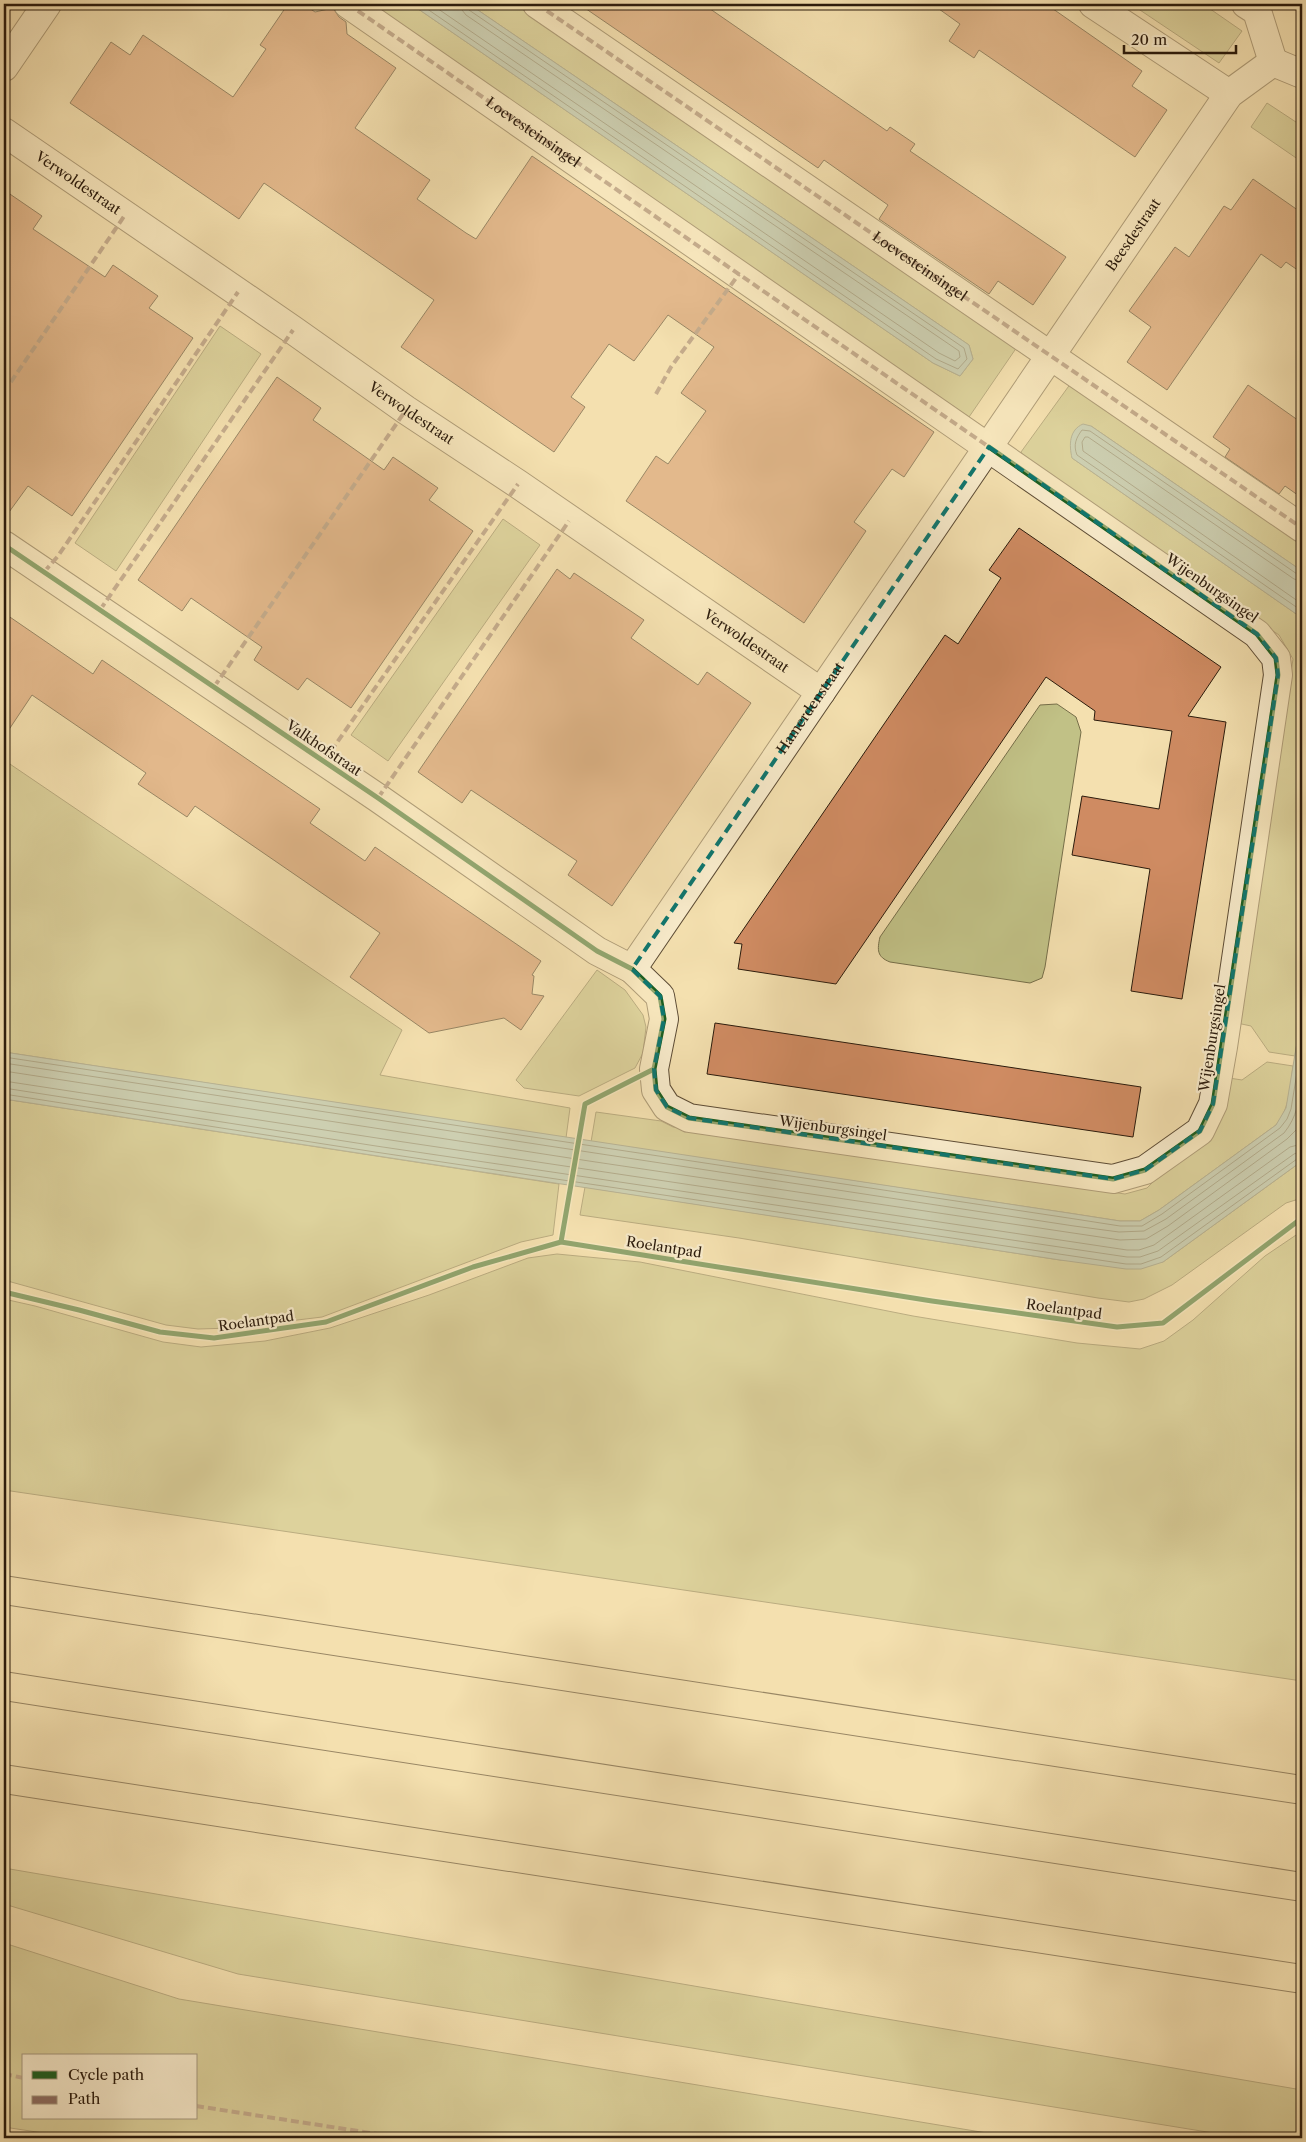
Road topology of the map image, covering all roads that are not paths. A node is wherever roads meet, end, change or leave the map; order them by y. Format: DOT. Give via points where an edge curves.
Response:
graph roads {
  1 [pos="47,4"];
  2 [pos="348,4"];
  3 [pos="537,4"];
  4 [pos="1093,4"];
  5 [pos="1246,4"];
  6 [pos="1273,62"];
  7 [pos="4,67"];
  8 [pos="1302,74"];
  9 [pos="1229,94"];
  10 [pos="4,132"];
  11 [pos="1051,356"];
  12 [pos="989,447"];
  13 [pos="1302,528"];
  14 [pos="4,545"];
  15 [pos="821,692"];
  16 [pos="632,969"];
  17 [pos="4,1590"];
  18 [pos="4,1686"];
  19 [pos="4,1779"];
  20 [pos="1302,1790"];
  21 [pos="1302,1887"];
  22 [pos="1299,1979"];
  1 -- 7 [label="street"];
  2 -- 12 [label="street, Loevesteinsingel"];
  3 -- 11 [label="street, Loevesteinsingel"];
  4 -- 9 [label="street"];
  5 -- 6 [label="street" via="1257,11"];
  6 -- 8 [label="street"];
  6 -- 9 [label="street, Beesdestraat"];
  9 -- 11 [label="street, Beesdestraat"];
  10 -- 15 [label="street, Verwoldestraat"];
  11 -- 12 [label="street, Beesdestraat"];
  11 -- 13 [label="street, Loevesteinsingel"];
  12 -- 15 [label="street, Hamerdenstraat"];
  12 -- 16 [label="street, Wijenburgsingel" via="1257,634 1276,658 1278,675 1221,1056 1213,1104 1200,1131 1145,1170 1114,1179 689,1118 667,1107 656,1090 654,1069 664,1019 660,996"];
  14 -- 16 [label="street, Valkhofstraat" via="378,798 597,951"];
  15 -- 16 [label="street, Hamerdenstraat"];
  17 -- 20 [label="highway"];
  18 -- 21 [label="highway"];
  19 -- 22 [label="highway"];
}
